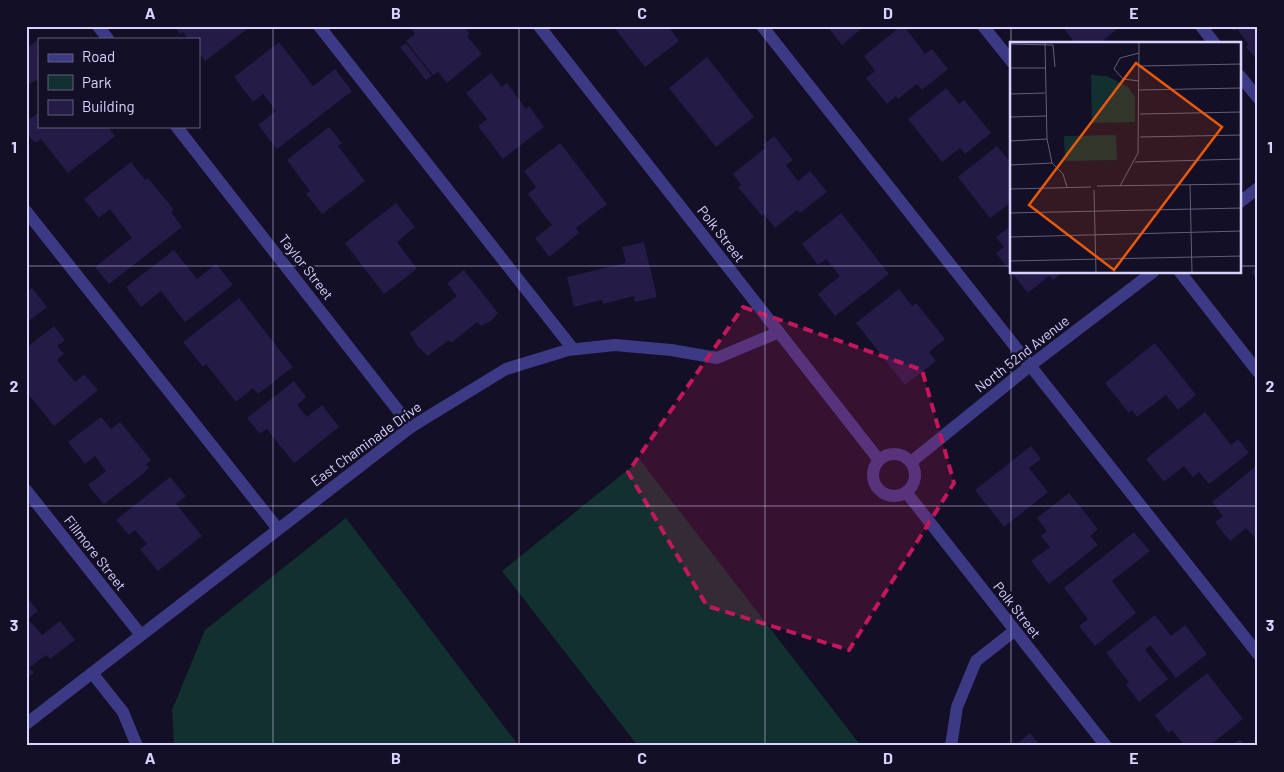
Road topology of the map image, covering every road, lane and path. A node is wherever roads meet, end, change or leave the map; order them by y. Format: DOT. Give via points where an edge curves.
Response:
graph roads {
  1 [pos="98,26"];
  2 [pos="319,26"];
  3 [pos="539,26"];
  4 [pos="762,26"];
  5 [pos="982,26"];
  6 [pos="1201,26"];
  7 [pos="107,38"];
  8 [pos="1213,42"];
  9 [pos="1010,60"];
  10 [pos="1242,78"];
  11 [pos="1258,98"];
  12 [pos="178,128"];
  13 [pos="1258,188"];
  14 [pos="1242,200"];
  15 [pos="26,211"];
  16 [pos="1150,274"];
  17 [pos="1182,274"];
  18 [pos="779,332"];
  19 [pos="573,349"];
  20 [pos="1031,365"];
  21 [pos="1258,372"];
  22 [pos="411,427"];
  23 [pos="879,460"];
  24 [pos="910,462"];
  25 [pos="26,490"];
  26 [pos="906,492"];
  27 [pos="278,529"];
  28 [pos="1014,631"];
  29 [pos="141,635"];
  30 [pos="1258,654"];
  31 [pos="92,673"];
  32 [pos="26,724"];
  33 [pos="138,746"];
  34 [pos="951,746"];
  35 [pos="1106,746"];
  1 -- 7 [label="street"];
  2 -- 19 [label="street"];
  3 -- 18 [label="street, Polk Street"];
  4 -- 20 [label="street"];
  5 -- 9 [label="street"];
  6 -- 8 [label="street"];
  10 -- 11 [label="street"];
  12 -- 22 [label="street, Taylor Street"];
  13 -- 14 [label="street"];
  15 -- 27 [label="street"];
  16 -- 20 [label="street, North 52nd Avenue"];
  17 -- 21 [label="street"];
  18 -- 19 [label="street, East Chaminade Drive" via="717,358 615,345"];
  18 -- 23 [label="street, Polk Street"];
  19 -- 22 [label="street, East Chaminade Drive" via="506,369"];
  20 -- 24 [label="street, North 52nd Avenue"];
  20 -- 30 [label="street"];
  22 -- 27 [label="street, East Chaminade Drive"];
  23 -- 24 [label="street" via="894,454"];
  23 -- 26 [label="street" via="873,477 879,489 891,495"];
  24 -- 26 [label="street" via="915,477"];
  25 -- 29 [label="street, Fillmore Street"];
  26 -- 28 [label="street, Polk Street"];
  27 -- 29 [label="street, East Chaminade Drive"];
  28 -- 34 [label="street" via="976,661 957,707"];
  28 -- 35 [label="street, Polk Street"];
  29 -- 31 [label="street, East Chaminade Drive"];
  31 -- 32 [label="street, East Chaminade Drive"];
  31 -- 33 [label="street" via="122,712"];
}
